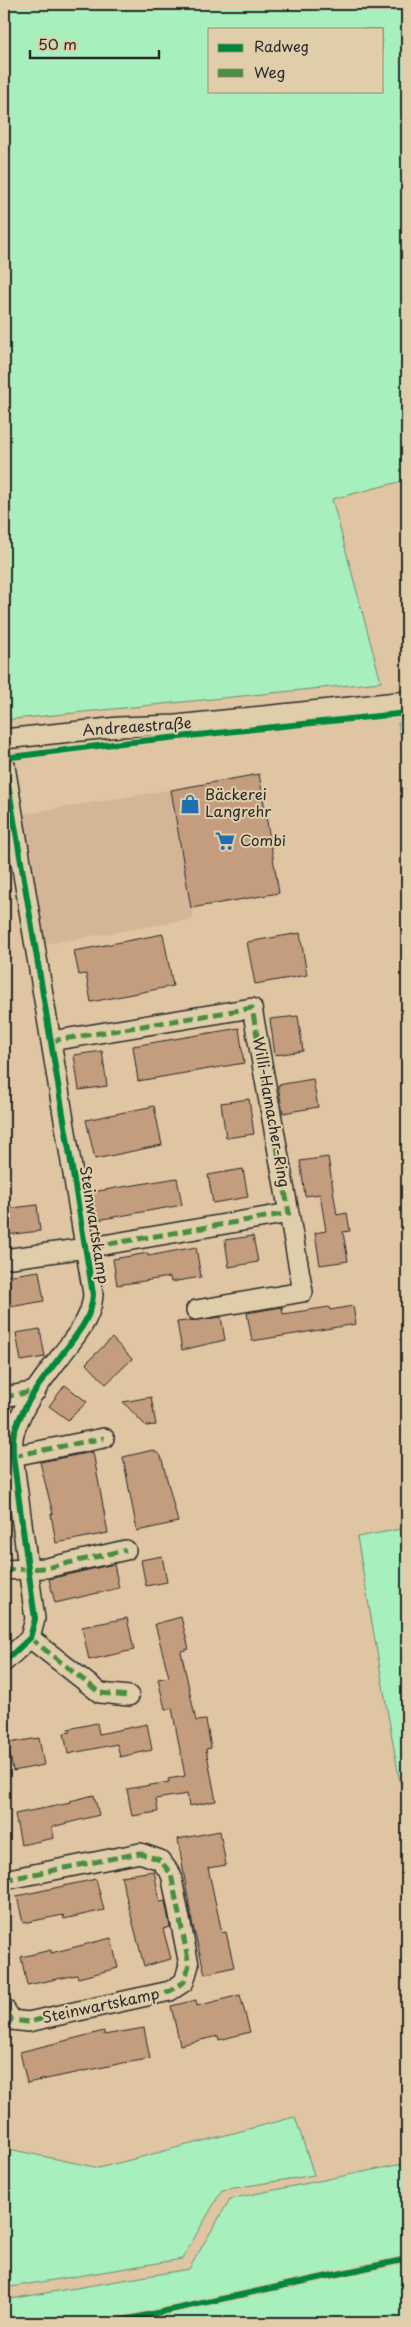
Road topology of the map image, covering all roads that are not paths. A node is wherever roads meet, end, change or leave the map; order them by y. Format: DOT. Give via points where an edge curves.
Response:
graph roads {
  1 [pos="407,701"];
  2 [pos="4,739"];
  3 [pos="4,760"];
  4 [pos="51,1041"];
  5 [pos="290,1214"];
  6 [pos="86,1248"];
  7 [pos="4,1259"];
  8 [pos="196,1310"];
  9 [pos="36,1391"];
  10 [pos="4,1398"];
  11 [pos="104,1438"];
  12 [pos="13,1456"];
  13 [pos="126,1550"];
  14 [pos="29,1568"];
  15 [pos="4,1570"];
  16 [pos="30,1638"];
  17 [pos="4,1662"];
  18 [pos="129,1696"];
  19 [pos="4,1880"];
  20 [pos="4,2008"];
  1 -- 2 [label="street, Andreaestraße"];
  3 -- 4 [label="street, Steinwartskamp"];
  4 -- 5 [label="street, Willi-Hamacher-Ring" via="252,1008"];
  4 -- 6 [label="street, Steinwartskamp"];
  5 -- 6 [label="street"];
  5 -- 8 [label="street" via="303,1292"];
  6 -- 7 [label="street, Steinwartskamp"];
  6 -- 9 [label="street, Steinwartskamp" via="93,1307 86,1322"];
  9 -- 10 [label="street"];
  9 -- 12 [label="street, Steinwartskamp" via="14,1435"];
  11 -- 12 [label="street"];
  12 -- 14 [label="street, Steinwartskamp"];
  13 -- 14 [label="street" via="46,1568"];
  14 -- 15 [label="street"];
  14 -- 16 [label="street, Steinwartskamp" via="35,1619"];
  16 -- 17 [label="street"];
  16 -- 18 [label="street" via="100,1693"];
  19 -- 20 [label="street, Steinwartskamp" via="140,1853 160,1860 171,1874 189,1965 184,1982 170,1991 28,2022 12,2020"];
}
